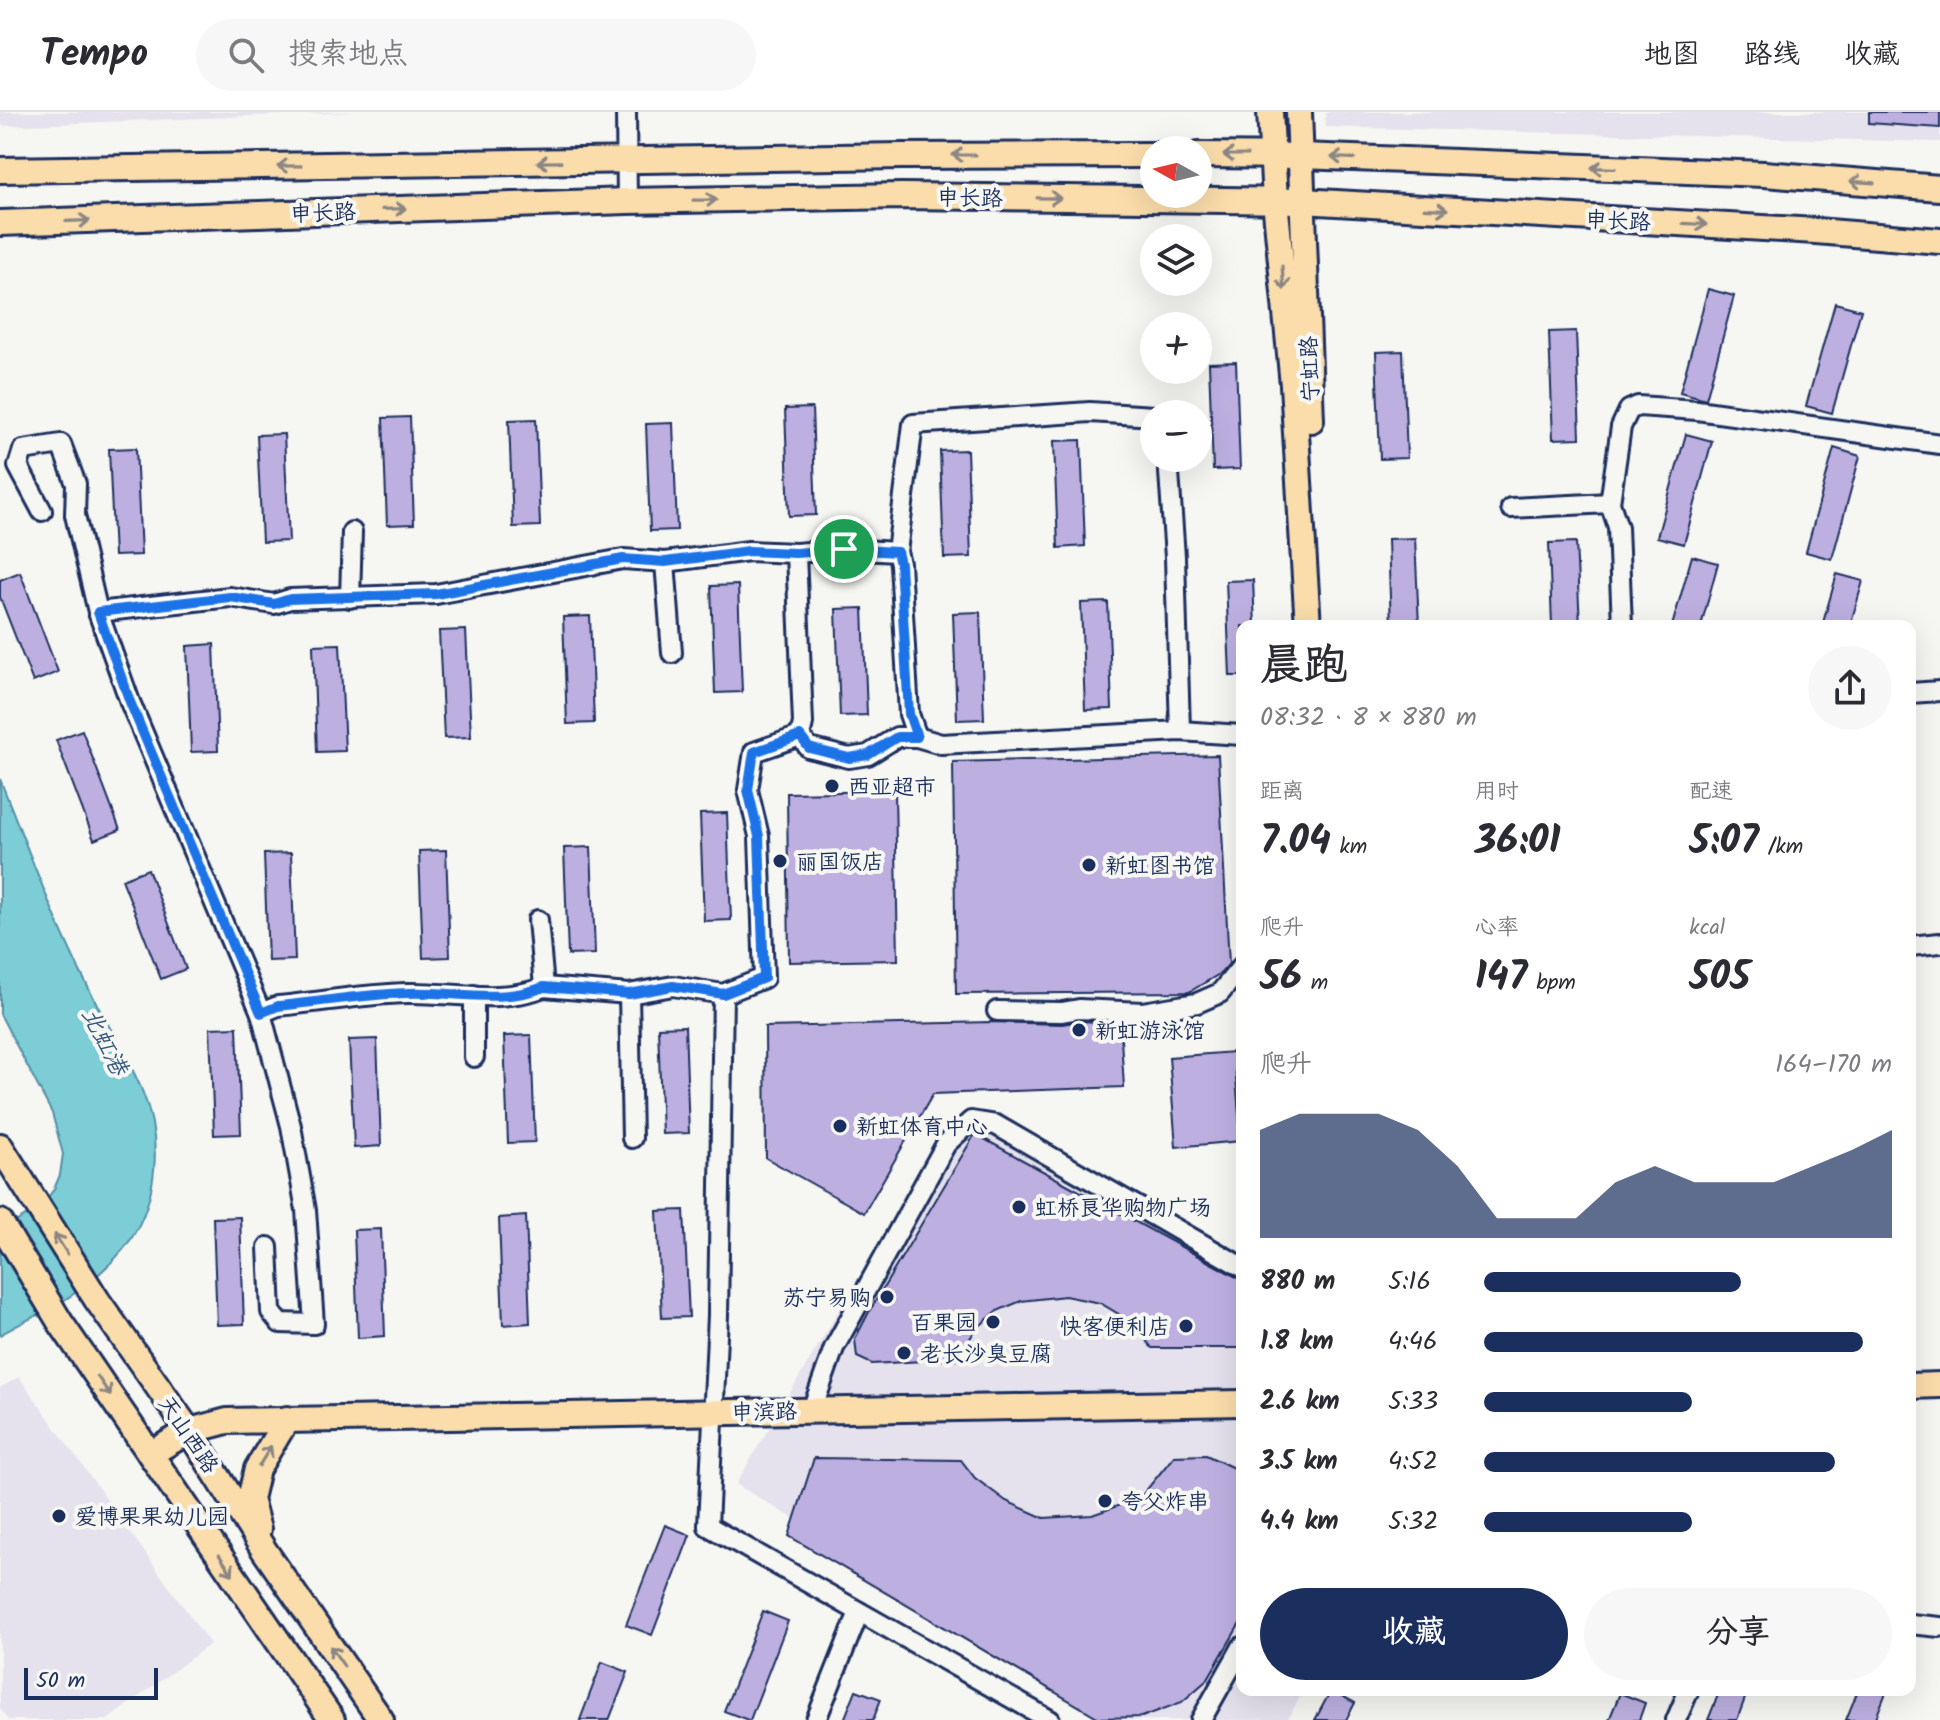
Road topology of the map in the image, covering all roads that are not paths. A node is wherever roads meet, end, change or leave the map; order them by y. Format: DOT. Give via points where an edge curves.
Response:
graph roads {
  1 [pos="626,112"];
  2 [pos="1270,112"];
  3 [pos="1299,112"];
  4 [pos="1140,155"];
  5 [pos="1212,155"];
  6 [pos="1273,155"];
  7 [pos="1301,156"];
  8 [pos="627,160"];
  9 [pos="0,170"];
  10 [pos="1940,188"];
  11 [pos="1275,200"];
  12 [pos="627,201"];
  13 [pos="1302,201"];
  14 [pos="0,223"];
  15 [pos="1940,241"];
  16 [pos="1140,415"];
  17 [pos="1940,444"];
  18 [pos="1169,472"];
  19 [pos="1610,503"];
  20 [pos="1511,508"];
  21 [pos="42,511"];
  22 [pos="352,532"];
  23 [pos="897,552"];
  24 [pos="796,553"];
  25 [pos="665,562"];
  26 [pos="350,598"];
  27 [pos="98,612"];
  28 [pos="1308,620"];
  29 [pos="1322,620"];
  30 [pos="1622,620"];
  31 [pos="672,653"];
  32 [pos="1940,691"];
  33 [pos="1916,693"];
  34 [pos="1180,731"];
  35 [pos="1236,735"];
  36 [pos="800,736"];
  37 [pos="917,737"];
  38 [pos="538,920"];
  39 [pos="1940,943"];
  40 [pos="1916,945"];
  41 [pos="1236,973"];
  42 [pos="544,987"];
  43 [pos="629,994"];
  44 [pos="723,994"];
  45 [pos="474,995"];
  46 [pos="997,1011"];
  47 [pos="261,1013"];
  48 [pos="474,1057"];
  49 [pos="632,1138"];
  50 [pos="0,1146"];
  51 [pos="0,1222"];
  52 [pos="268,1247"];
  53 [pos="1236,1264"];
  54 [pos="1940,1385"];
  55 [pos="1916,1386"];
  56 [pos="1236,1403"];
  57 [pos="812,1410"];
  58 [pos="713,1412"];
  59 [pos="287,1419"];
  60 [pos="189,1431"];
  61 [pos="150,1454"];
  62 [pos="264,1550"];
  63 [pos="859,1612"];
  64 [pos="1916,1625"];
  65 [pos="1940,1627"];
  66 [pos="1236,1658"];
  67 [pos="1686,1696"];
  68 [pos="332,1720"];
  69 [pos="381,1720"];
  70 [pos="816,1720"];
  71 [pos="1050,1720"];
  72 [pos="1201,1720"];
  73 [pos="1676,1720"];
  1 -- 8 [label="street"];
  2 -- 6 [label="main road"];
  3 -- 7 [label="main road, 宁虹路"];
  4 -- 8 [label="main road, 申长路, one-way"];
  6 -- 5 [label="main road, one-way"];
  6 -- 7 [label="main road"];
  6 -- 11 [label="main road"];
  10 -- 7 [label="main road, one-way" via="1764,174"];
  7 -- 13 [label="main road, 宁虹路"];
  8 -- 9 [label="main road, 申长路, one-way"];
  8 -- 12 [label="street"];
  12 -- 11 [label="main road, 申长路, one-way" via="902,196"];
  11 -- 13 [label="main road, 申长路"];
  11 -- 28 [label="main road, one-way"];
  14 -- 12 [label="main road, 申长路, one-way"];
  13 -- 15 [label="main road, 申长路, one-way"];
  13 -- 29 [label="main road, 宁虹路"];
  16 -- 23 [label="street" via="1090,412 913,424"];
  17 -- 19 [label="street" via="1638,406 1629,410 1621,427"];
  18 -- 34 [label="street"];
  19 -- 20 [label="street"];
  19 -- 30 [label="street" via="1618,527"];
  21 -- 27 [label="street" via="18,466 23,450 61,444 76,484 75,515"];
  22 -- 26 [label="street"];
  23 -- 24 [label="street"];
  23 -- 37 [label="street" via="909,714"];
  24 -- 25 [label="street" via="749,551"];
  24 -- 36 [label="street"];
  25 -- 26 [label="street" via="623,559 436,594"];
  25 -- 31 [label="street"];
  26 -- 27 [label="street" via="274,604 230,597"];
  27 -- 47 [label="street" via="130,702"];
  32 -- 33 [label="street"];
  34 -- 35 [label="street"];
  34 -- 37 [label="street" via="941,744"];
  36 -- 37 [label="street" via="809,748 849,758 868,755 897,737"];
  36 -- 44 [label="street" via="754,752 748,790 759,836 764,978"];
  38 -- 42 [label="street"];
  39 -- 40 [label="street"];
  41 -- 46 [label="street" via="1220,993 1197,1003 1143,1012"];
  42 -- 43 [label="street"];
  42 -- 45 [label="street"];
  43 -- 44 [label="street" via="673,986"];
  43 -- 49 [label="street"];
  44 -- 58 [label="street"];
  45 -- 47 [label="street" via="408,993 278,1006"];
  45 -- 48 [label="street"];
  47 -- 52 [label="street" via="291,1126 306,1210 314,1324 280,1323 271,1312"];
  60 -- 50 [label="main road, 天山西路, one-way" via="97,1300"];
  51 -- 61 [label="main road, 天山西路, one-way"];
  53 -- 57 [label="street" via="996,1125 971,1121 946,1144 834,1348"];
  54 -- 55 [label="main road"];
  56 -- 57 [label="main road, 申滨路"];
  57 -- 58 [label="main road, 申滨路"];
  58 -- 59 [label="main road, 申滨路"];
  58 -- 63 [label="street" via="708,1526"];
  59 -- 60 [label="main road, 申滨路" via="227,1421"];
  62 -- 59 [label="main road, one-way" via="250,1499 257,1469"];
  60 -- 61 [label="main road, 申滨路"];
  60 -- 62 [label="main road, 天山西路"];
  61 -- 68 [label="main road, 天山西路, one-way"];
  69 -- 62 [label="main road, 天山西路, one-way"];
  63 -- 70 [label="street"];
  63 -- 71 [label="street"];
  64 -- 65 [label="street"];
  66 -- 72 [label="street"];
  67 -- 73 [label="street"];
}
